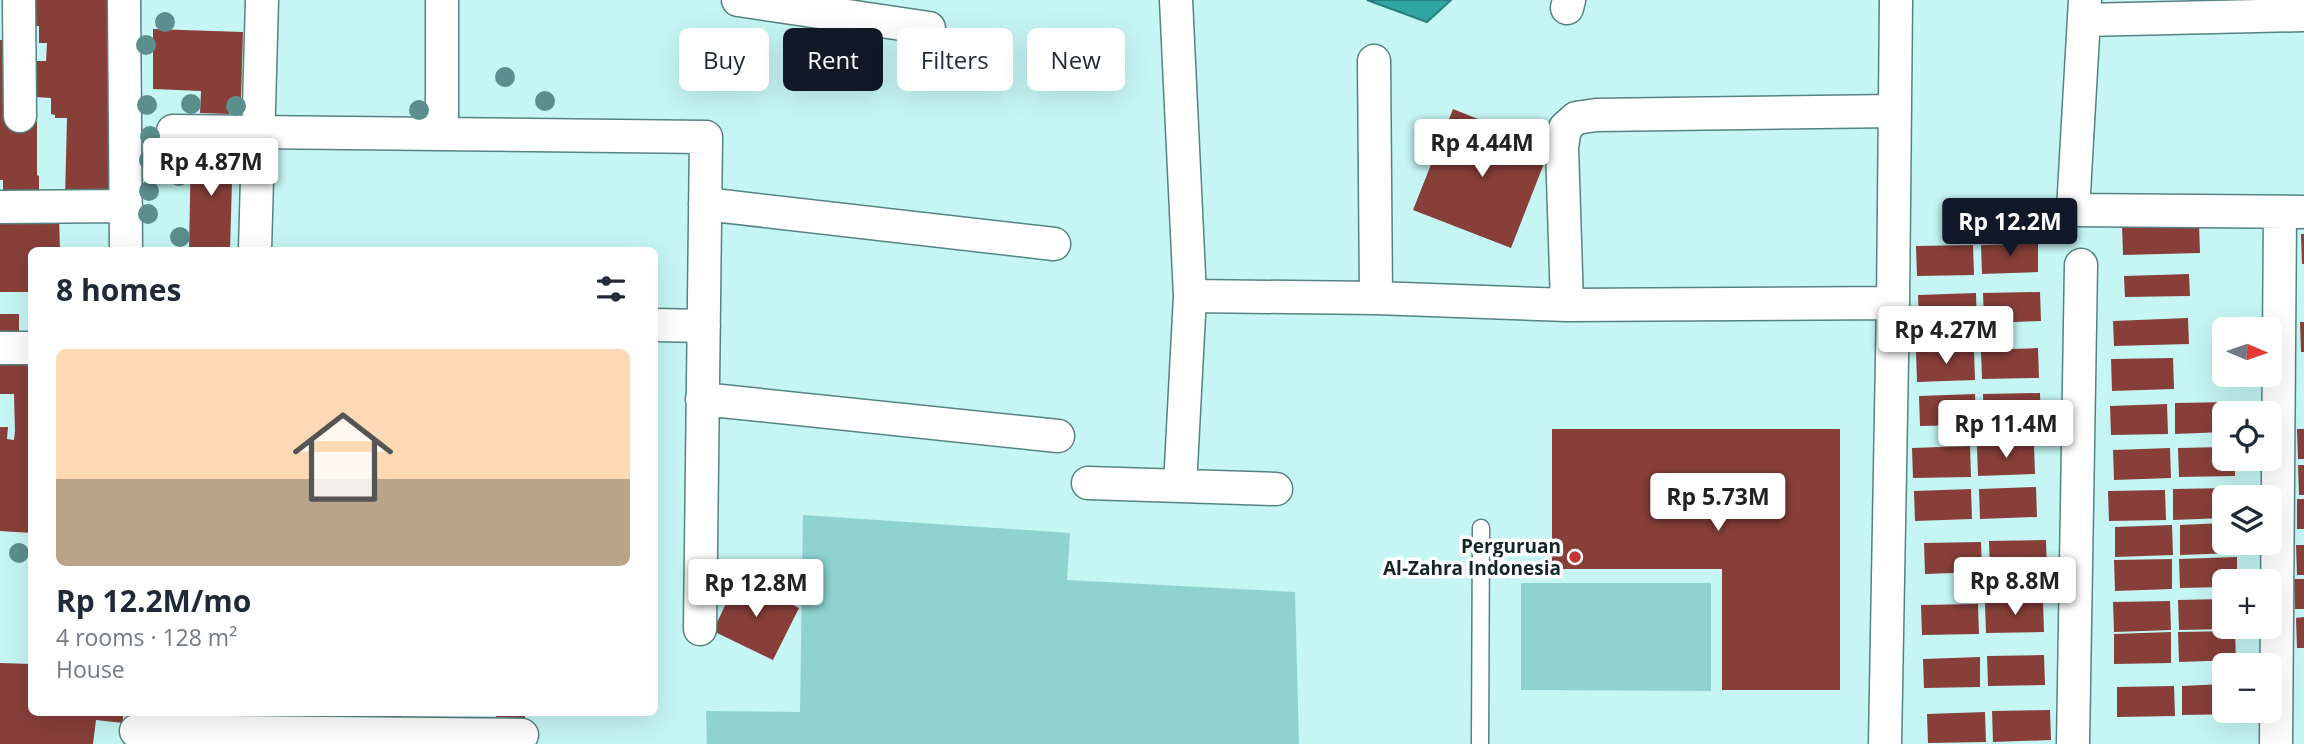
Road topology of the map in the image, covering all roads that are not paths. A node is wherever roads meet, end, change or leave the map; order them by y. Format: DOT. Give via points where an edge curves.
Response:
graph roads {
  1 [pos="124,0"];
  2 [pos="262,0"];
  3 [pos="442,0"];
  4 [pos="1176,0"];
  5 [pos="1896,0"];
  6 [pos="757,2"];
  7 [pos="2084,10"];
  8 [pos="13,14"];
  9 [pos="2304,15"];
  10 [pos="929,28"];
  11 [pos="1374,61"];
  12 [pos="1895,111"];
  13 [pos="20,116"];
  14 [pos="173,131"];
  15 [pos="258,132"];
  16 [pos="442,134"];
  17 [pos="705,204"];
  18 [pos="126,206"];
  19 [pos="0,207"];
  20 [pos="2292,213"];
  21 [pos="1054,244"];
  22 [pos="126,247"];
  23 [pos="255,247"];
  24 [pos="2081,265"];
  25 [pos="1190,296"];
  26 [pos="1376,298"];
  27 [pos="1894,303"];
  28 [pos="1567,305"];
  29 [pos="658,324"];
  30 [pos="704,326"];
  31 [pos="0,348"];
  32 [pos="28,348"];
  33 [pos="702,400"];
  34 [pos="1058,436"];
  35 [pos="1088,483"];
  36 [pos="1180,486"];
  37 [pos="1276,489"];
  38 [pos="1481,528"];
  39 [pos="700,629"];
  40 [pos="136,729"];
  41 [pos="522,735"];
  42 [pos="1480,744"];
  43 [pos="1885,744"];
  44 [pos="2073,744"];
  45 [pos="2276,744"];
  1 -- 18 [label="street"];
  2 -- 15 [label="street"];
  3 -- 16 [label="street"];
  4 -- 25 [label="street"];
  5 -- 12 [label="street"];
  6 -- 10 [label="street"];
  7 -- 9 [label="street"];
  7 -- 20 [label="street" via="2073,209"];
  8 -- 13 [label="street"];
  11 -- 26 [label="street"];
  12 -- 27 [label="street"];
  12 -- 28 [label="street" via="1576,118 1565,128 1562,147"];
  14 -- 15 [label="street"];
  15 -- 16 [label="street"];
  15 -- 23 [label="street"];
  16 -- 17 [label="street" via="706,137"];
  17 -- 21 [label="street"];
  17 -- 30 [label="street"];
  18 -- 19 [label="street"];
  18 -- 22 [label="street"];
  20 -- 45 [label="street"];
  24 -- 44 [label="street"];
  25 -- 26 [label="street"];
  25 -- 36 [label="street"];
  26 -- 28 [label="street"];
  27 -- 28 [label="street"];
  27 -- 43 [label="street"];
  29 -- 30 [label="street"];
  30 -- 33 [label="street"];
  31 -- 32 [label="street"];
  33 -- 34 [label="street"];
  33 -- 39 [label="street"];
  35 -- 36 [label="street"];
  36 -- 37 [label="street"];
  38 -- 42 [label="lane"];
  40 -- 41 [label="street"];
}
